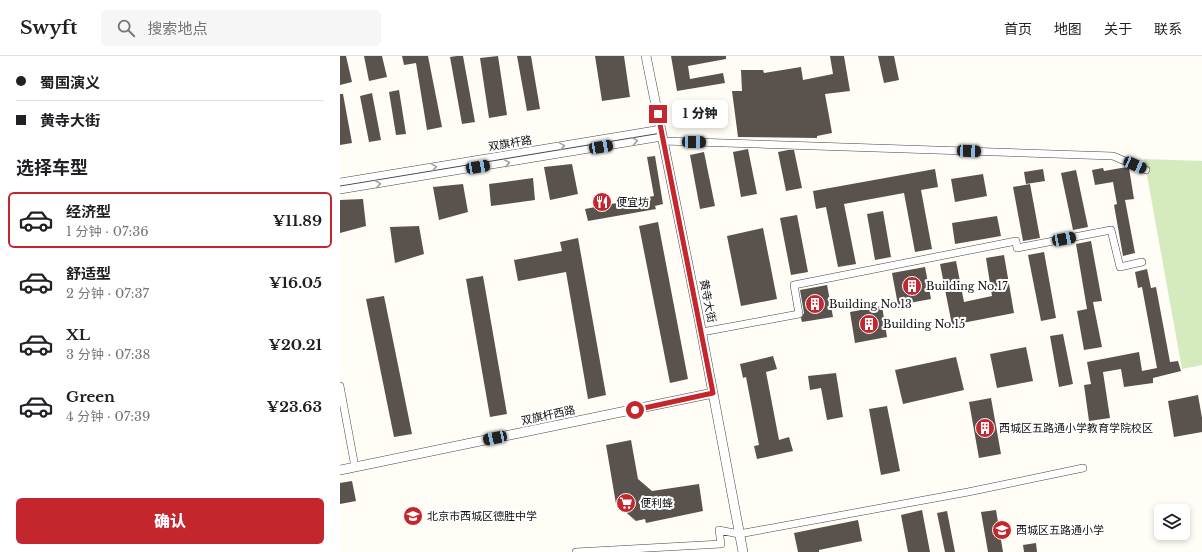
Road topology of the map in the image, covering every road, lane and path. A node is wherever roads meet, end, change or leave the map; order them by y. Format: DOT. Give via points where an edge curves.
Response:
graph roads {
  1 [pos="646,56"];
  2 [pos="662,136"];
  3 [pos="1146,170"];
  4 [pos="340,182"];
  5 [pos="340,190"];
  6 [pos="1142,262"];
  7 [pos="702,332"];
  8 [pos="340,386"];
  9 [pos="713,393"];
  10 [pos="354,468"];
  11 [pos="1083,468"];
  12 [pos="340,470"];
  13 [pos="739,534"];
  14 [pos="576,552"];
  15 [pos="743,552"];
  1 -- 2 [label="street, 黄寺大街"];
  2 -- 3 [label="street" via="1113,156"];
  4 -- 2 [label="street, 双旗杆路, one-way"];
  5 -- 2 [label="street, one-way"];
  2 -- 7 [label="street, 黄寺大街"];
  6 -- 7 [label="street" via="1120,267 1110,230 1017,248 1016,241 794,285 799,314"];
  7 -- 9 [label="street, 黄寺大街"];
  8 -- 10 [label="street"];
  9 -- 10 [label="street, 双旗杆西路"];
  9 -- 13 [label="street, 黄寺大街"];
  10 -- 12 [label="street, 双旗杆西路"];
  11 -- 13 [label="street"];
  13 -- 14 [label="street" via="719,530 721,544"];
  13 -- 15 [label="street, 黄寺大街"];
}
